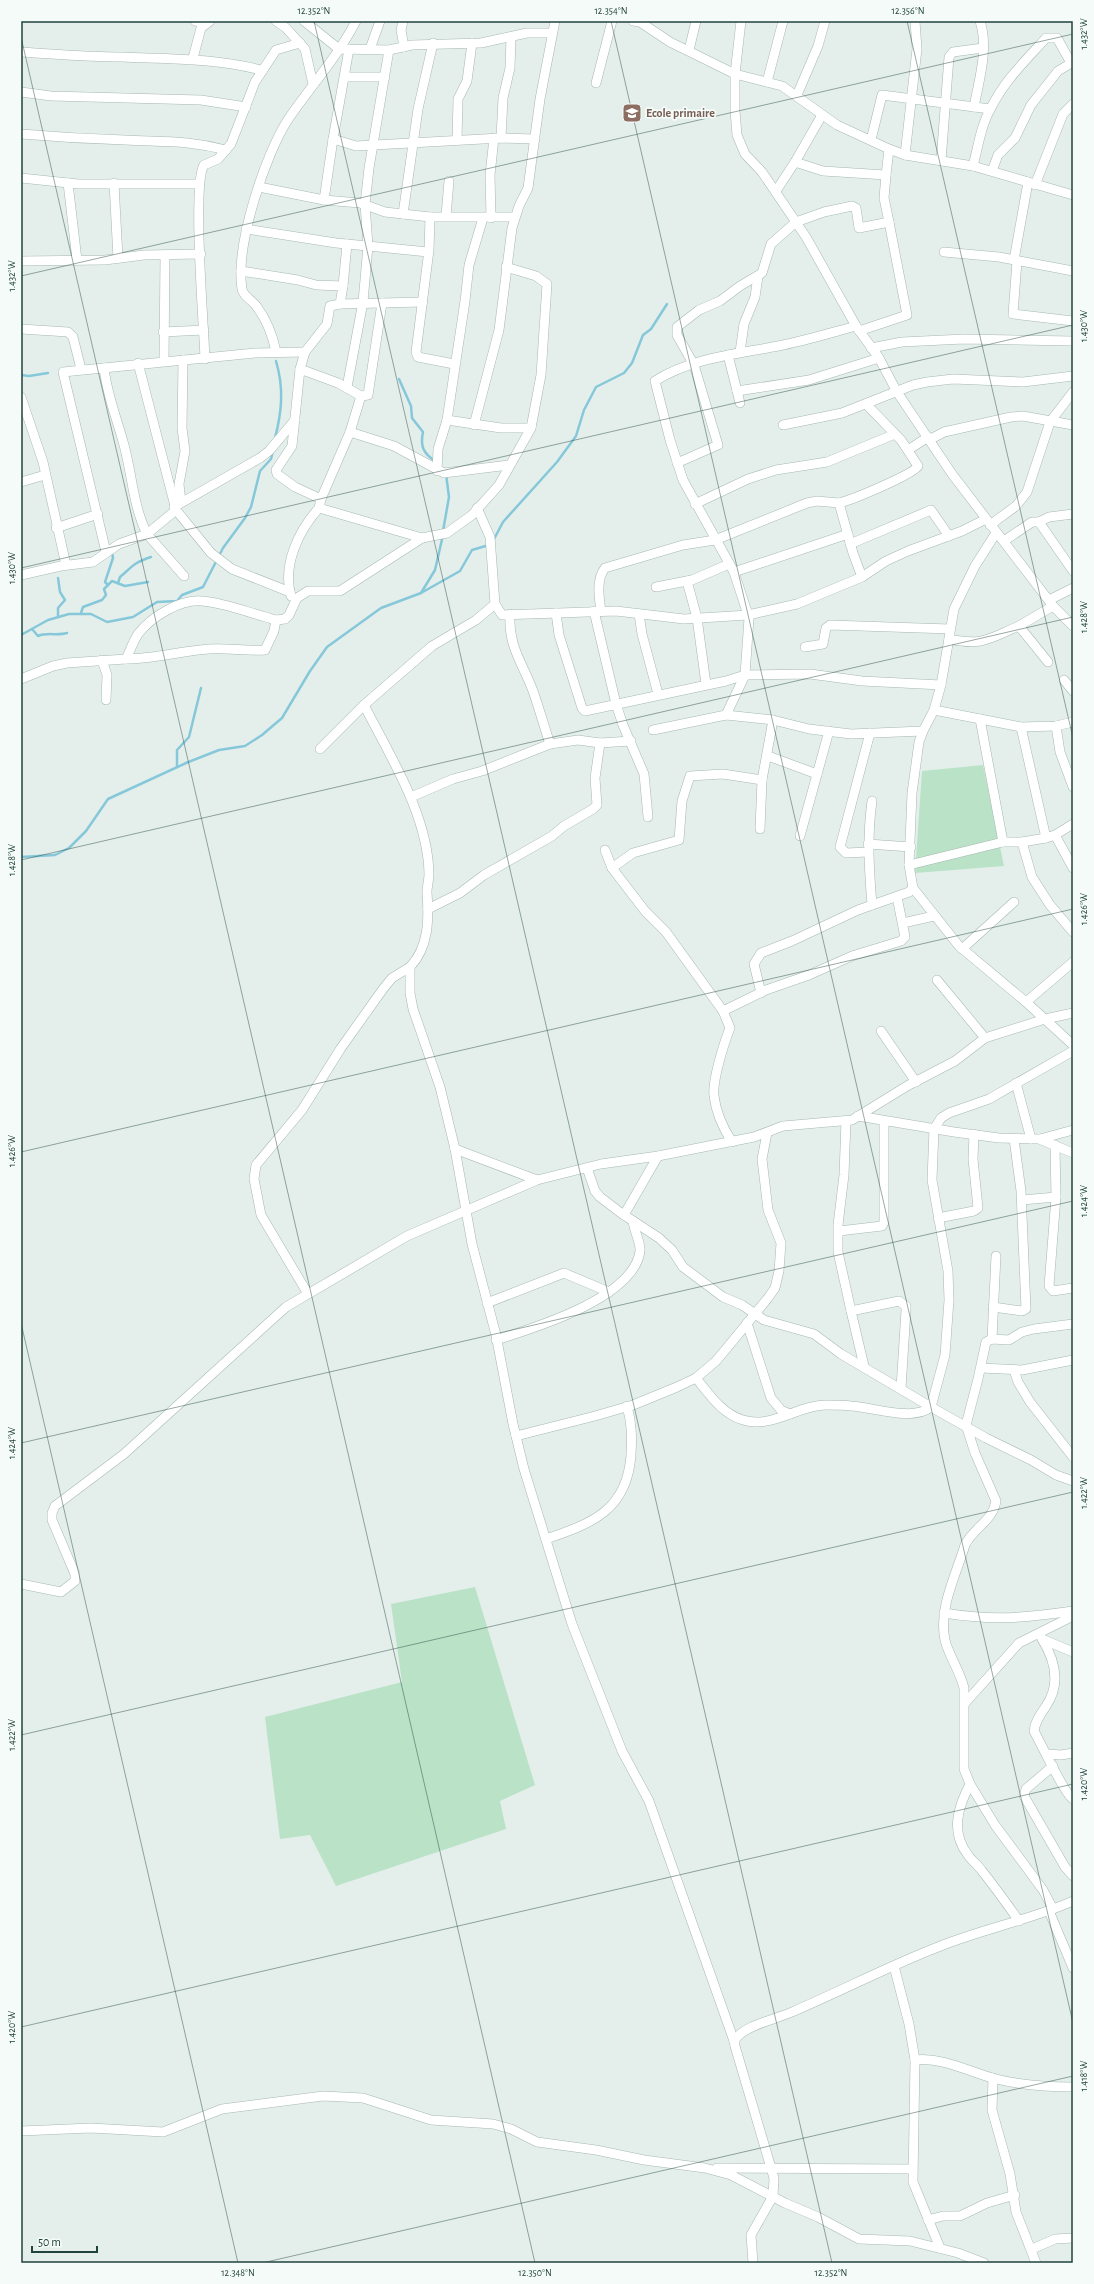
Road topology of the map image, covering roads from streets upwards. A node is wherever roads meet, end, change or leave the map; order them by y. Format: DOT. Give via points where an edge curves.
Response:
graph roads {
  1 [pos="195,21"];
  2 [pos="276,21"];
  3 [pos="304,21"];
  4 [pos="380,21"];
  5 [pos="403,21"];
  6 [pos="555,21"];
  7 [pos="612,21"];
  8 [pos="633,21"];
  9 [pos="696,21"];
  10 [pos="741,21"];
  11 [pos="783,21"];
  12 [pos="825,21"];
  13 [pos="916,21"];
  14 [pos="980,21"];
  15 [pos="208,22"];
  16 [pos="354,22"];
  17 [pos="552,33"];
  18 [pos="512,37"];
  19 [pos="300,43"];
  20 [pos="433,43"];
  21 [pos="472,43"];
  22 [pos="404,47"];
  23 [pos="983,48"];
  24 [pos="339,49"];
  25 [pos="349,49"];
  26 [pos="370,49"];
  27 [pos="389,50"];
  28 [pos="689,50"];
  29 [pos="21,52"];
  30 [pos="193,58"];
  31 [pos="1072,62"];
  32 [pos="261,70"];
  33 [pos="735,74"];
  34 [pos="346,77"];
  35 [pos="385,77"];
  36 [pos="767,82"];
  37 [pos="596,83"];
  38 [pos="313,84"];
  39 [pos="21,92"];
  40 [pos="797,95"];
  41 [pos="912,99"];
  42 [pos="945,103"];
  43 [pos="1073,104"];
  44 [pos="246,107"];
  45 [pos="974,107"];
  46 [pos="990,109"];
  47 [pos="822,115"];
  48 [pos="21,134"];
  49 [pos="333,138"];
  50 [pos="498,138"];
  51 [pos="535,139"];
  52 [pos="457,140"];
  53 [pos="871,140"];
  54 [pos="414,143"];
  55 [pos="373,144"];
  56 [pos="889,149"];
  57 [pos="226,150"];
  58 [pos="905,155"];
  59 [pos="941,161"];
  60 [pos="795,162"];
  61 [pos="973,166"];
  62 [pos="992,171"];
  63 [pos="886,175"];
  64 [pos="21,178"];
  65 [pos="449,181"];
  66 [pos="68,182"];
  67 [pos="114,183"];
  68 [pos="199,184"];
  69 [pos="1032,184"];
  70 [pos="260,187"];
  71 [pos="776,191"];
  72 [pos="1073,195"];
  73 [pos="324,200"];
  74 [pos="365,204"];
  75 [pos="403,214"];
  76 [pos="446,216"];
  77 [pos="430,217"];
  78 [pos="515,217"];
  79 [pos="487,218"];
  80 [pos="796,222"];
  81 [pos="889,222"];
  82 [pos="246,229"];
  83 [pos="348,244"];
  84 [pos="368,246"];
  85 [pos="428,252"];
  86 [pos="944,252"];
  87 [pos="165,254"];
  88 [pos="201,254"];
  89 [pos="118,258"];
  90 [pos="77,260"];
  91 [pos="21,261"];
  92 [pos="1015,261"];
  93 [pos="506,267"];
  94 [pos="241,271"];
  95 [pos="1073,271"];
  96 [pos="758,276"];
  97 [pos="343,286"];
  98 [pos="363,302"];
  99 [pos="422,302"];
  100 [pos="382,303"];
  101 [pos="340,304"];
  102 [pos="1073,321"];
  103 [pos="858,328"];
  104 [pos="21,329"];
  105 [pos="204,330"];
  106 [pos="163,332"];
  107 [pos="1073,341"];
  108 [pos="871,348"];
  109 [pos="276,352"];
  110 [pos="305,352"];
  111 [pos="740,352"];
  112 [pos="728,355"];
  113 [pos="878,358"];
  114 [pos="183,360"];
  115 [pos="205,360"];
  116 [pos="164,361"];
  117 [pos="138,364"];
  118 [pos="454,364"];
  119 [pos="694,365"];
  120 [pos="104,368"];
  121 [pos="81,369"];
  122 [pos="300,369"];
  123 [pos="1073,376"];
  124 [pos="347,387"];
  125 [pos="737,391"];
  126 [pos="897,392"];
  127 [pos="1073,392"];
  128 [pos="361,396"];
  129 [pos="21,397"];
  130 [pos="740,404"];
  131 [pos="866,404"];
  132 [pos="295,419"];
  133 [pos="447,420"];
  134 [pos="1050,422"];
  135 [pos="474,425"];
  136 [pos="783,425"];
  137 [pos="1073,425"];
  138 [pos="531,428"];
  139 [pos="350,432"];
  140 [pos="895,434"];
  141 [pos="929,438"];
  142 [pos="908,450"];
  143 [pos="677,463"];
  144 [pos="509,465"];
  145 [pos="437,471"];
  146 [pos="45,475"];
  147 [pos="21,482"];
  148 [pos="839,503"];
  149 [pos="320,504"];
  150 [pos="695,504"];
  151 [pos="177,506"];
  152 [pos="477,508"];
  153 [pos="98,514"];
  154 [pos="1073,514"];
  155 [pos="988,522"];
  156 [pos="1039,522"];
  157 [pos="56,528"];
  158 [pos="996,533"];
  159 [pos="147,534"];
  160 [pos="848,534"];
  161 [pos="948,536"];
  162 [pos="422,538"];
  163 [pos="715,540"];
  164 [pos="1004,541"];
  165 [pos="850,544"];
  166 [pos="106,552"];
  167 [pos="66,565"];
  168 [pos="731,568"];
  169 [pos="1073,571"];
  170 [pos="21,575"];
  171 [pos="184,576"];
  172 [pos="862,577"];
  173 [pos="687,581"];
  174 [pos="656,588"];
  175 [pos="1073,588"];
  176 [pos="290,592"];
  177 [pos="1051,603"];
  178 [pos="294,604"];
  179 [pos="495,604"];
  180 [pos="597,611"];
  181 [pos="556,613"];
  182 [pos="510,614"];
  183 [pos="639,614"];
  184 [pos="697,618"];
  185 [pos="276,620"];
  186 [pos="1018,626"];
  187 [pos="1073,626"];
  188 [pos="949,634"];
  189 [pos="806,647"];
  190 [pos="126,659"];
  191 [pos="102,660"];
  192 [pos="1048,662"];
  193 [pos="745,674"];
  194 [pos="21,679"];
  195 [pos="1064,680"];
  196 [pos="706,684"];
  197 [pos="941,685"];
  198 [pos="1073,691"];
  199 [pos="658,694"];
  200 [pos="106,700"];
  201 [pos="364,704"];
  202 [pos="616,704"];
  203 [pos="934,710"];
  204 [pos="726,715"];
  205 [pos="980,719"];
  206 [pos="773,720"];
  207 [pos="1073,722"];
  208 [pos="1056,726"];
  209 [pos="1020,727"];
  210 [pos="653,730"];
  211 [pos="829,731"];
  212 [pos="922,731"];
  213 [pos="870,733"];
  214 [pos="631,741"];
  215 [pos="600,742"];
  216 [pos="550,744"];
  217 [pos="320,749"];
  218 [pos="768,756"];
  219 [pos="817,774"];
  220 [pos="762,780"];
  221 [pos="1073,786"];
  222 [pos="412,797"];
  223 [pos="872,801"];
  224 [pos="648,817"];
  225 [pos="1073,824"];
  226 [pos="760,829"];
  227 [pos="1055,835"];
  228 [pos="800,836"];
  229 [pos="1046,838"];
  230 [pos="1003,842"];
  231 [pos="1022,842"];
  232 [pos="911,847"];
  233 [pos="868,848"];
  234 [pos="605,850"];
  235 [pos="909,865"];
  236 [pos="612,868"];
  237 [pos="1073,868"];
  238 [pos="913,888"];
  239 [pos="897,897"];
  240 [pos="1014,902"];
  241 [pos="872,905"];
  242 [pos="428,909"];
  243 [pos="934,916"];
  244 [pos="903,923"];
  245 [pos="1073,932"];
  246 [pos="962,949"];
  247 [pos="1073,962"];
  248 [pos="410,967"];
  249 [pos="937,980"];
  250 [pos="761,993"];
  251 [pos="1026,1002"];
  252 [pos="723,1012"];
  253 [pos="1073,1013"];
  254 [pos="1045,1019"];
  255 [pos="882,1031"];
  256 [pos="986,1038"];
  257 [pos="1073,1045"];
  258 [pos="1073,1052"];
  259 [pos="916,1082"];
  260 [pos="1016,1083"];
  261 [pos="858,1116"];
  262 [pos="846,1121"];
  263 [pos="884,1121"];
  264 [pos="934,1129"];
  265 [pos="1073,1130"];
  266 [pos="767,1133"];
  267 [pos="974,1134"];
  268 [pos="1014,1139"];
  269 [pos="1035,1139"];
  270 [pos="732,1142"];
  271 [pos="1055,1145"];
  272 [pos="455,1149"];
  273 [pos="1073,1153"];
  274 [pos="658,1156"];
  275 [pos="587,1168"];
  276 [pos="537,1180"];
  277 [pos="1056,1197"];
  278 [pos="1022,1200"];
  279 [pos="465,1209"];
  280 [pos="624,1215"];
  281 [pos="938,1218"];
  282 [pos="633,1221"];
  283 [pos="839,1232"];
  284 [pos="996,1256"];
  285 [pos="1073,1288"];
  286 [pos="609,1292"];
  287 [pos="308,1294"];
  288 [pos="487,1303"];
  289 [pos="993,1307"];
  290 [pos="851,1311"];
  291 [pos="755,1313"];
  292 [pos="747,1323"];
  293 [pos="1073,1324"];
  294 [pos="992,1338"];
  295 [pos="496,1340"];
  296 [pos="1073,1360"];
  297 [pos="864,1366"];
  298 [pos="981,1368"];
  299 [pos="1014,1370"];
  300 [pos="696,1378"];
  301 [pos="902,1388"];
  302 [pos="627,1406"];
  303 [pos="931,1407"];
  304 [pos="790,1414"];
  305 [pos="966,1425"];
  306 [pos="516,1436"];
  307 [pos="1073,1457"];
  308 [pos="1073,1481"];
  309 [pos="546,1539"];
  310 [pos="21,1584"];
  311 [pos="1073,1611"];
  312 [pos="944,1613"];
  313 [pos="1073,1616"];
  314 [pos="1037,1637"];
  315 [pos="1073,1652"];
  316 [pos="965,1703"];
  317 [pos="1073,1753"];
  318 [pos="1047,1754"];
  319 [pos="1053,1766"];
  320 [pos="970,1784"];
  321 [pos="1073,1799"];
  322 [pos="1073,1876"];
  323 [pos="1073,1901"];
  324 [pos="1051,1910"];
  325 [pos="1019,1921"];
  326 [pos="894,1966"];
  327 [pos="1073,1968"];
  328 [pos="734,2041"];
  329 [pos="915,2060"];
  330 [pos="992,2078"];
  331 [pos="1073,2088"];
  332 [pos="21,2131"];
  333 [pos="771,2167"];
  334 [pos="706,2168"];
  335 [pos="912,2169"];
  336 [pos="1015,2195"];
  337 [pos="773,2196"];
  338 [pos="928,2220"];
  339 [pos="1073,2238"];
  340 [pos="940,2248"];
  341 [pos="1032,2249"];
  342 [pos="753,2263"];
  343 [pos="984,2263"];
  344 [pos="1036,2263"];
  1 -- 15 [label="street"];
  2 -- 19 [label="street"];
  3 -- 24 [label="street"];
  4 -- 26 [label="street"];
  5 -- 22 [label="street" via="401,30"];
  6 -- 17 [label="street"];
  7 -- 37 [label="street"];
  8 -- 28 [label="street" via="640,22 670,42"];
  9 -- 28 [label="street"];
  10 -- 33 [label="street"];
  11 -- 36 [label="street"];
  12 -- 40 [label="street" via="818,46"];
  13 -- 41 [label="street" via="917,49"];
  14 -- 23 [label="street" via="984,33"];
  15 -- 30 [label="street" via="199,34"];
  16 -- 24 [label="street"];
  17 -- 18 [label="street" via="527,33"];
  17 -- 51 [label="street"];
  18 -- 21 [label="street"];
  18 -- 50 [label="street" via="510,68"];
  19 -- 32 [label="street" via="278,48"];
  19 -- 38 [label="street" via="305,49"];
  20 -- 21 [label="street"];
  20 -- 22 [label="street"];
  20 -- 54 [label="street" via="418,109"];
  21 -- 52 [label="street" via="467,81 458,99"];
  22 -- 27 [label="street"];
  23 -- 42 [label="street" via="950,54"];
  23 -- 45 [label="street"];
  24 -- 25 [label="street"];
  24 -- 38 [label="street"];
  25 -- 26 [label="street"];
  25 -- 34 [label="street"];
  26 -- 27 [label="street"];
  27 -- 35 [label="street"];
  28 -- 33 [label="street"];
  29 -- 30 [label="street"];
  30 -- 32 [label="street"];
  31 -- 46 [label="street" via="1057,38 1046,38 1005,85"];
  31 -- 62 [label="street" via="1058,71 1031,106 1015,138 998,155"];
  32 -- 44 [label="street"];
  33 -- 36 [label="street"];
  33 -- 71 [label="street" via="737,135 745,154"];
  34 -- 35 [label="street"];
  34 -- 49 [label="street" via="335,119"];
  35 -- 55 [label="street"];
  36 -- 40 [label="street" via="782,86"];
  38 -- 70 [label="street" via="283,129"];
  39 -- 44 [label="street" via="41,95 201,100"];
  40 -- 47 [label="street"];
  41 -- 42 [label="street"];
  41 -- 53 [label="street" via="882,95"];
  41 -- 58 [label="street"];
  42 -- 45 [label="street"];
  42 -- 59 [label="street"];
  43 -- 69 [label="street" via="1063,114"];
  44 -- 57 [label="street" via="231,144"];
  45 -- 46 [label="street"];
  46 -- 61 [label="street"];
  47 -- 53 [label="street" via="837,125"];
  47 -- 60 [label="street"];
  48 -- 57 [label="street" via="176,140"];
  49 -- 55 [label="street" via="356,146"];
  49 -- 73 [label="street"];
  50 -- 51 [label="street"];
  50 -- 52 [label="street"];
  50 -- 79 [label="street" via="490,175"];
  51 -- 78 [label="street" via="528,188"];
  52 -- 54 [label="street"];
  53 -- 56 [label="street"];
  54 -- 55 [label="street"];
  54 -- 75 [label="street"];
  55 -- 74 [label="street"];
  56 -- 58 [label="street"];
  56 -- 63 [label="street"];
  57 -- 68 [label="street" via="218,159 204,166"];
  58 -- 59 [label="street"];
  59 -- 61 [label="street"];
  60 -- 63 [label="street" via="823,171"];
  60 -- 71 [label="street"];
  61 -- 62 [label="street"];
  62 -- 69 [label="street"];
  63 -- 81 [label="street" via="884,198"];
  64 -- 66 [label="street"];
  65 -- 76 [label="street"];
  66 -- 67 [label="street"];
  66 -- 90 [label="street"];
  67 -- 68 [label="street"];
  67 -- 89 [label="street"];
  68 -- 88 [label="street"];
  69 -- 72 [label="street"];
  69 -- 92 [label="street"];
  70 -- 73 [label="street"];
  70 -- 82 [label="street"];
  71 -- 80 [label="street"];
  73 -- 74 [label="street"];
  74 -- 75 [label="street" via="380,211"];
  74 -- 84 [label="street"];
  75 -- 77 [label="street"];
  76 -- 77 [label="street"];
  76 -- 79 [label="street"];
  77 -- 85 [label="street"];
  78 -- 79 [label="street"];
  78 -- 93 [label="street"];
  79 -- 118 [label="street" via="469,264"];
  80 -- 81 [label="street" via="852,206 856,208 860,228"];
  80 -- 96 [label="street" via="771,244 764,270"];
  80 -- 103 [label="street"];
  81 -- 103 [label="street" via="907,315"];
  82 -- 83 [label="street"];
  82 -- 94 [label="street"];
  83 -- 84 [label="street"];
  83 -- 97 [label="street"];
  84 -- 85 [label="street"];
  84 -- 98 [label="street"];
  85 -- 99 [label="street"];
  86 -- 92 [label="street"];
  87 -- 88 [label="street"];
  87 -- 89 [label="street"];
  87 -- 106 [label="street"];
  88 -- 105 [label="street"];
  89 -- 90 [label="street"];
  90 -- 91 [label="street"];
  92 -- 95 [label="street"];
  92 -- 102 [label="street" via="1012,314"];
  93 -- 135 [label="street" via="499,330"];
  93 -- 138 [label="street" via="536,276 547,284 541,375"];
  94 -- 97 [label="street" via="298,280 316,286"];
  94 -- 109 [label="street" via="243,293 258,307"];
  96 -- 111 [label="street" via="755,297 744,324"];
  96 -- 119 [label="street" via="720,301 699,310 677,327 677,335"];
  97 -- 101 [label="street"];
  98 -- 100 [label="street"];
  98 -- 101 [label="street"];
  98 -- 124 [label="street"];
  99 -- 100 [label="street"];
  99 -- 118 [label="street" via="417,356"];
  100 -- 128 [label="street" via="372,381 368,395"];
  101 -- 110 [label="street" via="330,306 326,326"];
  103 -- 108 [label="street"];
  103 -- 111 [label="street" via="781,346"];
  104 -- 121 [label="street" via="68,332 73,337"];
  105 -- 106 [label="street"];
  105 -- 115 [label="street"];
  106 -- 116 [label="street"];
  107 -- 108 [label="street" via="964,339 902,342"];
  108 -- 113 [label="street"];
  109 -- 110 [label="street"];
  109 -- 115 [label="street"];
  110 -- 122 [label="street"];
  111 -- 112 [label="street"];
  112 -- 119 [label="street"];
  112 -- 125 [label="street"];
  113 -- 125 [label="street" via="809,380"];
  113 -- 126 [label="street"];
  114 -- 115 [label="street"];
  114 -- 116 [label="street"];
  114 -- 151 [label="street" via="182,428 185,451"];
  116 -- 117 [label="street"];
  117 -- 120 [label="street"];
  117 -- 151 [label="street"];
  118 -- 133 [label="street"];
  119 -- 143 [label="street" via="655,381"];
  119 -- 143 [label="street" via="718,445"];
  120 -- 121 [label="street"];
  120 -- 159 [label="street" via="107,392 124,444 138,510"];
  121 -- 153 [label="street" via="66,370 63,373"];
  122 -- 124 [label="street"];
  122 -- 132 [label="street"];
  123 -- 126 [label="street" via="1023,382 953,379 920,383"];
  124 -- 128 [label="street"];
  125 -- 130 [label="street"];
  126 -- 131 [label="street"];
  126 -- 141 [label="street"];
  127 -- 134 [label="street"];
  128 -- 139 [label="street"];
  129 -- 146 [label="street"];
  131 -- 136 [label="street" via="842,413"];
  131 -- 140 [label="street"];
  132 -- 149 [label="street" via="292,446 277,468 277,474"];
  132 -- 151 [label="street" via="269,451 260,458"];
  133 -- 135 [label="street"];
  133 -- 145 [label="street" via="438,449"];
  134 -- 137 [label="street"];
  134 -- 141 [label="street" via="1023,416 1011,417 944,432"];
  134 -- 155 [label="street" via="1026,492 1016,506"];
  135 -- 138 [label="street"];
  138 -- 144 [label="street"];
  139 -- 145 [label="street" via="394,446"];
  139 -- 149 [label="street"];
  140 -- 142 [label="street"];
  140 -- 150 [label="street" via="826,462 776,470 748,479"];
  141 -- 142 [label="street"];
  141 -- 155 [label="street"];
  142 -- 148 [label="street" via="918,468"];
  143 -- 150 [label="street"];
  144 -- 145 [label="street" via="444,473"];
  144 -- 152 [label="street" via="499,485"];
  146 -- 147 [label="street"];
  146 -- 157 [label="street"];
  148 -- 160 [label="street"];
  148 -- 163 [label="street" via="817,501 797,506"];
  149 -- 162 [label="street"];
  149 -- 176 [label="street" via="296,543 288,578"];
  150 -- 163 [label="street"];
  151 -- 159 [label="street"];
  151 -- 176 [label="street" via="212,553 232,569"];
  152 -- 162 [label="street" via="472,515 447,533"];
  152 -- 179 [label="street" via="490,537"];
  153 -- 157 [label="street"];
  153 -- 166 [label="street"];
  154 -- 156 [label="street" via="1049,517"];
  155 -- 158 [label="street"];
  155 -- 161 [label="street"];
  156 -- 164 [label="street" via="1032,522"];
  156 -- 169 [label="street"];
  157 -- 167 [label="street"];
  158 -- 164 [label="street"];
  158 -- 188 [label="street" via="966,582 954,609"];
  159 -- 166 [label="street" via="119,544"];
  159 -- 171 [label="street"];
  160 -- 165 [label="street"];
  160 -- 168 [label="street"];
  161 -- 165 [label="street" via="931,510"];
  161 -- 172 [label="street" via="897,556"];
  162 -- 178 [label="street" via="349,587 340,591 308,591 297,598"];
  163 -- 168 [label="street"];
  163 -- 180 [label="street" via="683,546 606,568 601,574"];
  164 -- 177 [label="street"];
  165 -- 172 [label="street"];
  166 -- 167 [label="street" via="93,562"];
  167 -- 170 [label="street"];
  168 -- 173 [label="street"];
  168 -- 193 [label="street" via="749,618"];
  172 -- 184 [label="street" via="785,607 748,616"];
  173 -- 174 [label="street"];
  173 -- 184 [label="street"];
  175 -- 177 [label="street"];
  176 -- 178 [label="street"];
  177 -- 186 [label="street"];
  177 -- 187 [label="street"];
  178 -- 185 [label="street" via="285,619"];
  179 -- 182 [label="street" via="502,615"];
  179 -- 201 [label="street" via="476,620 432,646"];
  180 -- 181 [label="street"];
  180 -- 183 [label="street"];
  180 -- 202 [label="street"];
  181 -- 182 [label="street"];
  181 -- 202 [label="street" via="564,654 583,710"];
  182 -- 216 [label="street" via="509,631 513,647 532,689"];
  183 -- 184 [label="street" via="658,618"];
  183 -- 199 [label="street"];
  184 -- 196 [label="street"];
  185 -- 190 [label="street" via="265,650 210,649 147,659"];
  185 -- 190 [label="street" via="200,600 186,603 169,609 146,626"];
  186 -- 188 [label="street" via="981,642 968,643"];
  186 -- 192 [label="street"];
  188 -- 189 [label="street" via="830,625 826,628 823,644"];
  188 -- 197 [label="street"];
  190 -- 191 [label="street"];
  191 -- 194 [label="street" via="53,666"];
  191 -- 200 [label="street" via="106,675"];
  193 -- 196 [label="street" via="726,681"];
  193 -- 197 [label="street" via="810,674 862,681"];
  193 -- 204 [label="street"];
  195 -- 198 [label="street"];
  196 -- 199 [label="street"];
  197 -- 203 [label="street"];
  199 -- 202 [label="street"];
  201 -- 217 [label="street"];
  201 -- 222 [label="street"];
  202 -- 214 [label="street"];
  203 -- 205 [label="street"];
  203 -- 212 [label="street"];
  204 -- 206 [label="street"];
  204 -- 210 [label="street"];
  205 -- 209 [label="street"];
  205 -- 230 [label="street"];
  206 -- 211 [label="street"];
  206 -- 218 [label="street"];
  207 -- 208 [label="street"];
  208 -- 209 [label="street"];
  208 -- 221 [label="street" via="1060,752"];
  209 -- 229 [label="street"];
  211 -- 213 [label="street"];
  211 -- 219 [label="street"];
  212 -- 213 [label="street"];
  212 -- 232 [label="street" via="912,793"];
  213 -- 233 [label="street" via="840,847 846,852"];
  214 -- 215 [label="street"];
  214 -- 224 [label="street" via="644,774"];
  215 -- 216 [label="street" via="578,740"];
  215 -- 242 [label="street" via="595,778 597,804 593,809 484,875 460,893"];
  216 -- 222 [label="street" via="482,771 453,779"];
  218 -- 219 [label="street"];
  218 -- 220 [label="street"];
  219 -- 228 [label="street"];
  220 -- 226 [label="street"];
  220 -- 236 [label="street" via="723,774 690,776 682,801 679,840 633,853"];
  222 -- 242 [label="street" via="422,831 429,875"];
  223 -- 233 [label="street"];
  225 -- 227 [label="street"];
  227 -- 229 [label="street"];
  227 -- 237 [label="street"];
  229 -- 231 [label="street"];
  230 -- 231 [label="street"];
  230 -- 235 [label="street"];
  231 -- 245 [label="street" via="1032,877 1050,905"];
  232 -- 233 [label="street"];
  232 -- 235 [label="street"];
  233 -- 241 [label="street"];
  234 -- 236 [label="street"];
  235 -- 238 [label="street"];
  236 -- 252 [label="street" via="645,911 666,932"];
  238 -- 239 [label="street"];
  238 -- 243 [label="street"];
  239 -- 241 [label="street"];
  239 -- 244 [label="street"];
  240 -- 246 [label="street"];
  241 -- 250 [label="street" via="778,948 761,953 754,964"];
  242 -- 248 [label="street" via="425,946 419,958"];
  243 -- 244 [label="street"];
  243 -- 246 [label="street"];
  244 -- 250 [label="street" via="905,937 901,941 874,948"];
  246 -- 251 [label="street"];
  247 -- 251 [label="street"];
  248 -- 272 [label="street" via="410,992 414,1009 440,1087"];
  248 -- 287 [label="street" via="392,978 383,989 341,1048 302,1110 256,1165 254,1179 261,1215"];
  249 -- 256 [label="street"];
  250 -- 252 [label="street"];
  251 -- 254 [label="street"];
  252 -- 270 [label="street" via="730,1028 720,1054 713,1095 722,1125"];
  253 -- 254 [label="street"];
  254 -- 256 [label="street"];
  254 -- 257 [label="street"];
  255 -- 259 [label="street"];
  256 -- 259 [label="street" via="955,1061"];
  258 -- 260 [label="street"];
  259 -- 261 [label="street"];
  260 -- 264 [label="street" via="989,1099 949,1113 941,1118"];
  260 -- 269 [label="street"];
  261 -- 262 [label="street"];
  261 -- 263 [label="street"];
  262 -- 266 [label="street" via="783,1126"];
  262 -- 283 [label="street"];
  263 -- 264 [label="street"];
  263 -- 283 [label="street" via="884,1222 882,1226"];
  264 -- 267 [label="street"];
  264 -- 281 [label="street" via="932,1180"];
  265 -- 269 [label="street"];
  266 -- 270 [label="street"];
  266 -- 291 [label="street" via="762,1159 768,1210 781,1243 781,1255 775,1288"];
  267 -- 268 [label="street"];
  267 -- 281 [label="street" via="973,1159 978,1208"];
  268 -- 269 [label="street"];
  268 -- 278 [label="street"];
  269 -- 271 [label="street"];
  270 -- 274 [label="street"];
  271 -- 273 [label="street"];
  271 -- 277 [label="street"];
  272 -- 276 [label="street"];
  272 -- 279 [label="street"];
  274 -- 275 [label="street" via="610,1162"];
  274 -- 280 [label="street"];
  275 -- 276 [label="street"];
  275 -- 280 [label="street" via="595,1191"];
  276 -- 279 [label="street"];
  277 -- 278 [label="street"];
  277 -- 285 [label="street" via="1049,1286 1053,1291"];
  278 -- 289 [label="street" via="1026,1308 1022,1311"];
  279 -- 287 [label="street" via="384,1248"];
  279 -- 288 [label="street"];
  280 -- 282 [label="street"];
  281 -- 303 [label="street" via="948,1271 948,1300 944,1355"];
  282 -- 286 [label="street" via="640,1249 637,1261"];
  282 -- 291 [label="street" via="665,1243 692,1275 723,1297"];
  283 -- 290 [label="street" via="838,1252"];
  284 -- 289 [label="street"];
  286 -- 288 [label="street" via="564,1273"];
  286 -- 295 [label="street" via="574,1313"];
  287 -- 310 [label="street" via="286,1307 124,1454 55,1506 52,1520 75,1574 75,1581 61,1592"];
  288 -- 295 [label="street"];
  289 -- 294 [label="street"];
  290 -- 297 [label="street"];
  290 -- 301 [label="street" via="899,1301 906,1306"];
  291 -- 292 [label="street"];
  291 -- 297 [label="street" via="775,1324 814,1334 841,1354"];
  292 -- 300 [label="street" via="716,1361"];
  292 -- 304 [label="street" via="771,1398 781,1410"];
  293 -- 294 [label="street" via="1022,1332 1009,1340"];
  294 -- 298 [label="street" via="986,1342"];
  295 -- 306 [label="street"];
  296 -- 299 [label="street"];
  297 -- 301 [label="street"];
  298 -- 299 [label="street"];
  298 -- 305 [label="street"];
  299 -- 307 [label="street" via="1030,1402"];
  300 -- 302 [label="street"];
  300 -- 304 [label="street" via="731,1416 757,1422"];
  301 -- 303 [label="street"];
  302 -- 306 [label="street"];
  302 -- 309 [label="street" via="632,1424 631,1452 628,1478 620,1497 599,1516"];
  303 -- 304 [label="street" via="920,1412 893,1413 851,1406 825,1405"];
  303 -- 305 [label="street"];
  305 -- 308 [label="street" via="986,1438"];
  305 -- 312 [label="street" via="996,1501 990,1516 969,1536"];
  306 -- 309 [label="street"];
  309 -- 328 [label="street" via="572,1624 600,1700 622,1751 649,1801"];
  311 -- 312 [label="street" via="1006,1619 981,1619"];
  312 -- 316 [label="street" via="945,1642 961,1676"];
  313 -- 314 [label="street"];
  314 -- 315 [label="street"];
  314 -- 316 [label="street" via="1019,1644"];
  314 -- 318 [label="street" via="1051,1656 1055,1674 1053,1694 1034,1731"];
  316 -- 320 [label="street" via="964,1769"];
  317 -- 318 [label="street" via="1061,1756"];
  318 -- 319 [label="street"];
  319 -- 321 [label="street" via="1065,1792"];
  319 -- 322 [label="street" via="1026,1790 1024,1796 1065,1867"];
  320 -- 324 [label="street" via="1008,1844 1043,1890"];
  320 -- 325 [label="street" via="960,1804 957,1819 958,1836 968,1856 990,1880"];
  323 -- 324 [label="street"];
  324 -- 325 [label="street"];
  324 -- 327 [label="street"];
  325 -- 326 [label="street" via="939,1946"];
  326 -- 328 [label="street" via="789,2014 748,2028"];
  326 -- 329 [label="street"];
  328 -- 333 [label="street"];
  329 -- 330 [label="street" via="938,2060"];
  329 -- 335 [label="street"];
  330 -- 331 [label="street" via="1025,2085"];
  330 -- 336 [label="street" via="992,2110"];
  332 -- 334 [label="street" via="91,2128 163,2132 222,2109 340,2096 368,2099 431,2120 493,2124 511,2129 537,2142"];
  333 -- 334 [label="street"];
  333 -- 335 [label="street"];
  333 -- 337 [label="street" via="774,2178"];
  334 -- 337 [label="street" via="731,2175"];
  335 -- 338 [label="street" via="913,2182"];
  336 -- 338 [label="street" via="987,2203 960,2216 943,2216"];
  336 -- 341 [label="street" via="1016,2212"];
  337 -- 340 [label="street" via="859,2239 910,2241"];
  337 -- 342 [label="street" via="751,2235"];
  338 -- 340 [label="street"];
  339 -- 341 [label="street" via="1055,2239"];
  340 -- 343 [label="street"];
  341 -- 344 [label="street"];
}
